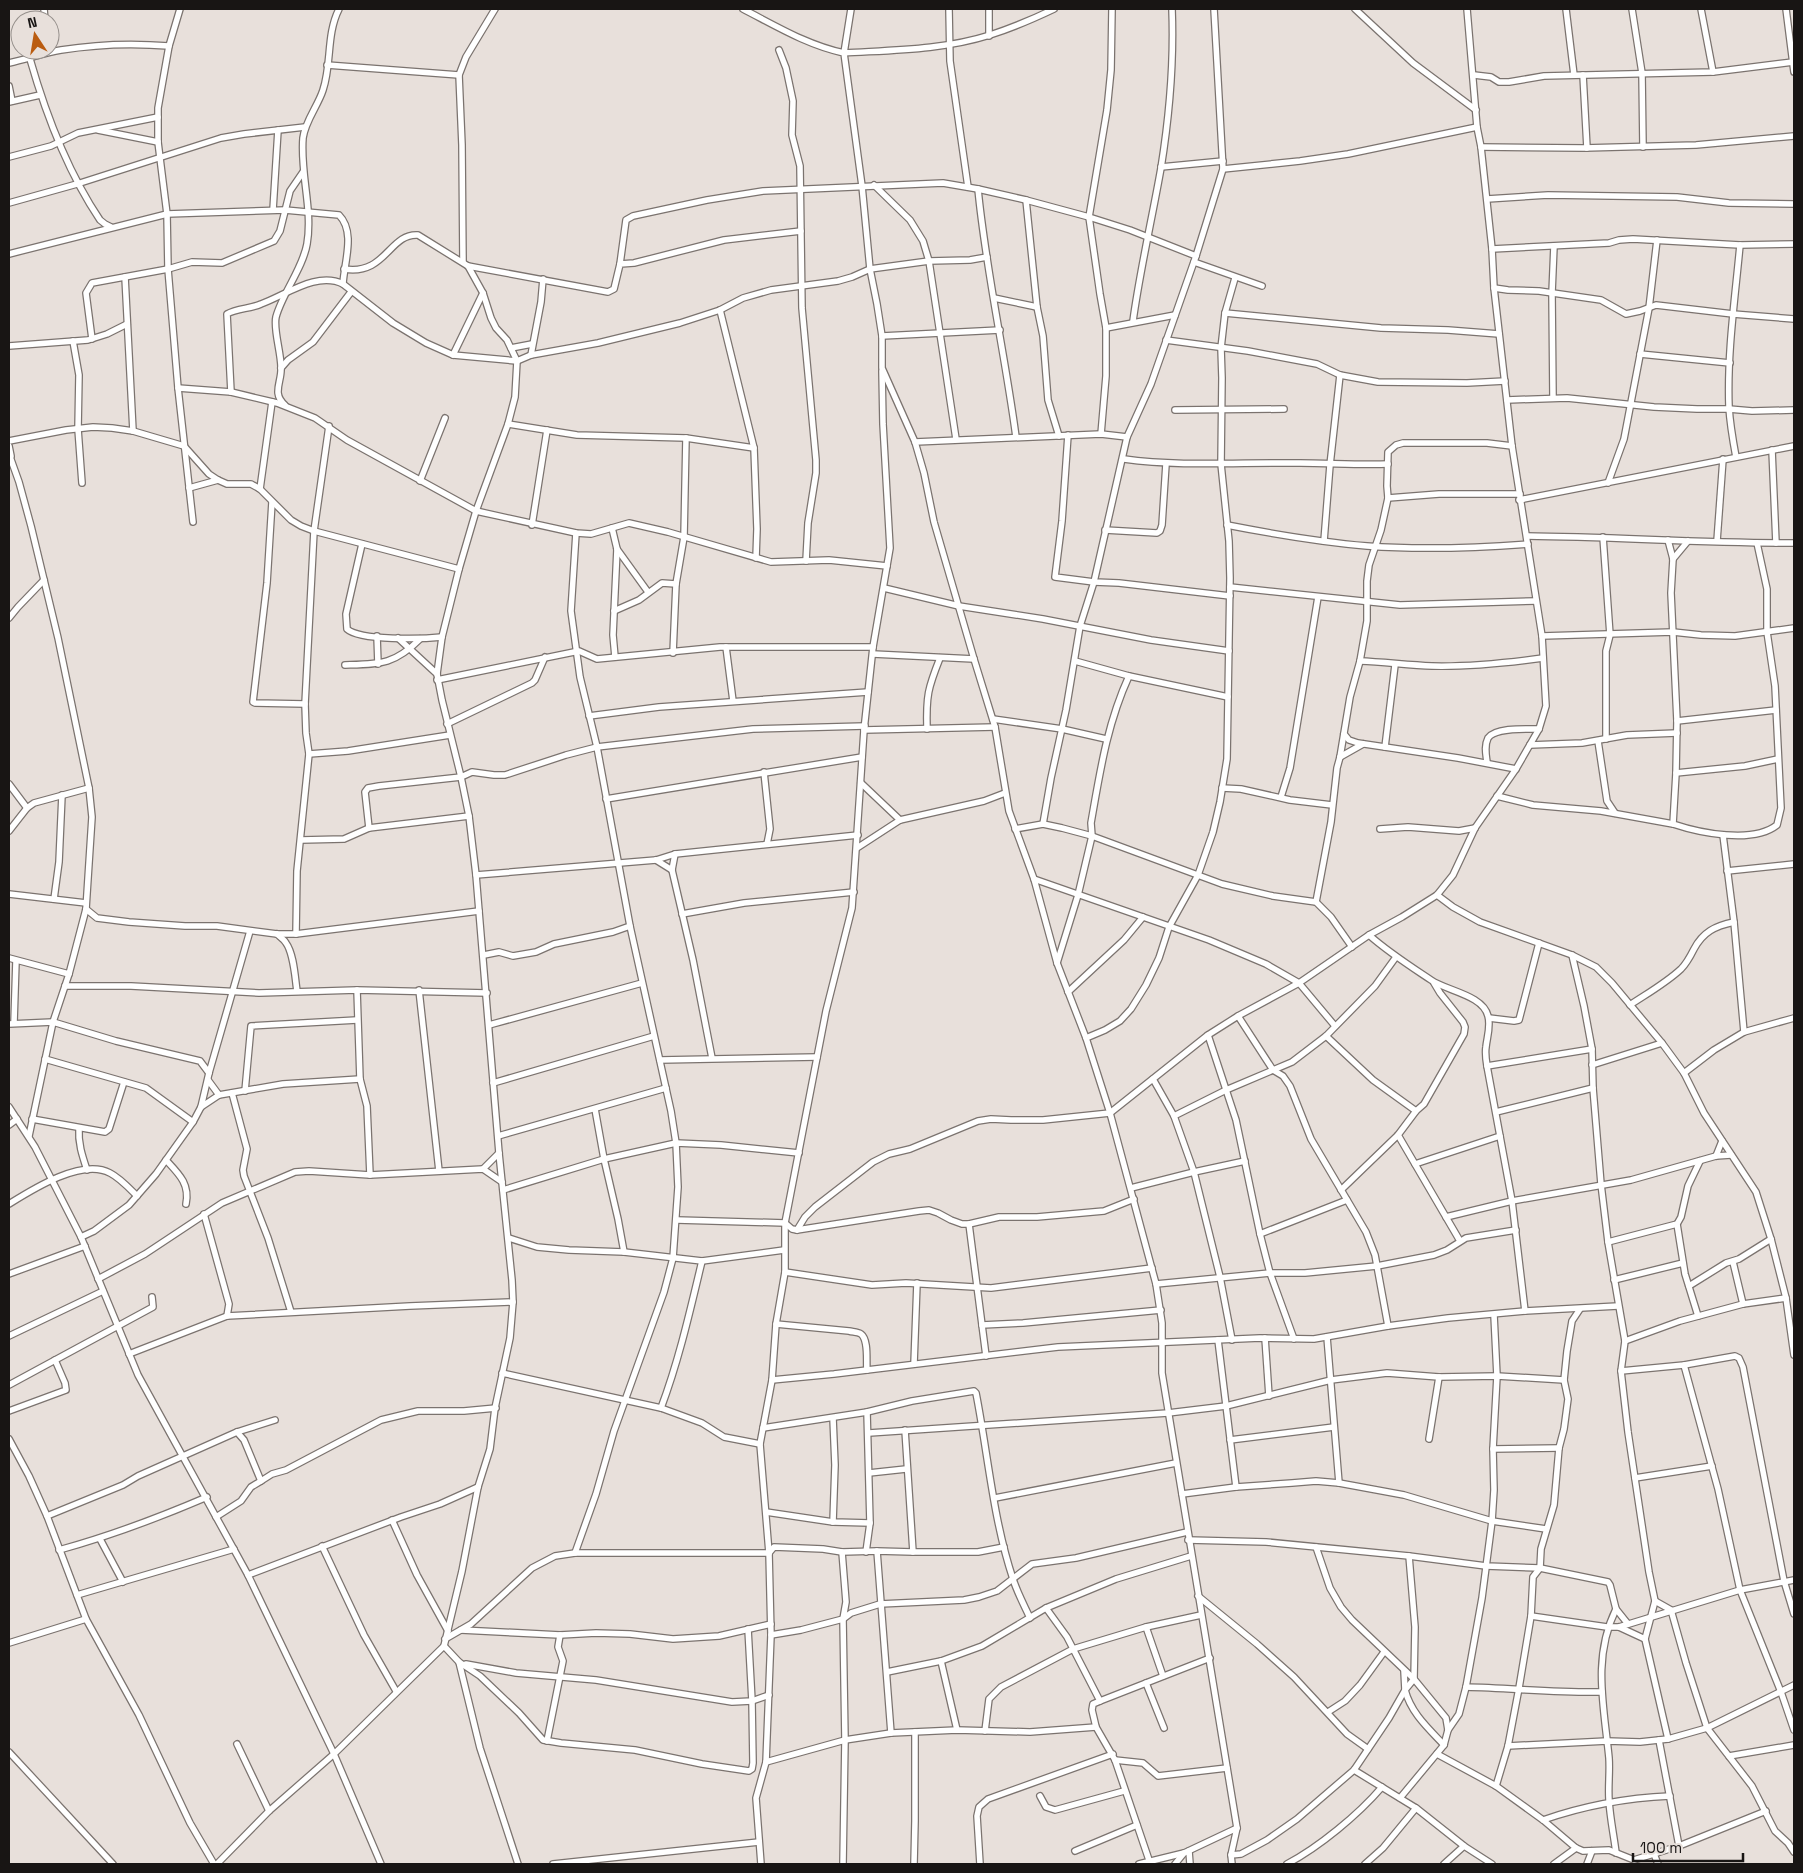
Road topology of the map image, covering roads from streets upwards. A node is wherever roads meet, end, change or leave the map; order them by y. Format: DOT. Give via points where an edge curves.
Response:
graph roads {
  1 [pos="180,9"];
  2 [pos="339,9"];
  3 [pos="495,9"];
  4 [pos="743,9"];
  5 [pos="851,9"];
  6 [pos="949,9"];
  7 [pos="989,9"];
  8 [pos="1054,9"];
  9 [pos="1112,9"];
  10 [pos="1172,9"];
  11 [pos="1214,9"];
  12 [pos="1355,9"];
  13 [pos="1467,9"];
  14 [pos="1566,9"];
  15 [pos="1632,9"];
  16 [pos="1701,9"];
  17 [pos="1786,9"];
  18 [pos="1046,11"];
  19 [pos="1787,16"];
  20 [pos="1794,16"];
  21 [pos="989,36"];
  22 [pos="948,45"];
  23 [pos="169,46"];
  24 [pos="60,50"];
  25 [pos="780,50"];
  26 [pos="844,53"];
  27 [pos="25,60"];
  28 [pos="30,60"];
  29 [pos="1793,62"];
  30 [pos="9,63"];
  31 [pos="328,65"];
  32 [pos="1714,72"];
  33 [pos="1794,72"];
  34 [pos="1642,73"];
  35 [pos="459,74"];
  36 [pos="1474,75"];
  37 [pos="1574,75"];
  38 [pos="1584,75"];
  39 [pos="9,86"];
  40 [pos="40,95"];
  41 [pos="10,102"];
  42 [pos="1476,110"];
  43 [pos="158,117"];
  44 [pos="305,127"];
  45 [pos="1477,128"];
  46 [pos="96,129"];
  47 [pos="278,130"];
  48 [pos="1794,136"];
  49 [pos="58,142"];
  50 [pos="158,142"];
  51 [pos="1481,147"];
  52 [pos="1643,147"];
  53 [pos="1587,148"];
  54 [pos="9,157"];
  55 [pos="160,158"];
  56 [pos="1223,162"];
  57 [pos="1161,167"];
  58 [pos="1223,169"];
  59 [pos="303,172"];
  60 [pos="77,184"];
  61 [pos="874,185"];
  62 [pos="862,186"];
  63 [pos="968,187"];
  64 [pos="978,189"];
  65 [pos="800,191"];
  66 [pos="1487,199"];
  67 [pos="1026,200"];
  68 [pos="9,203"];
  69 [pos="1794,204"];
  70 [pos="273,210"];
  71 [pos="285,210"];
  72 [pos="308,213"];
  73 [pos="167,214"];
  74 [pos="1089,218"];
  75 [pos="112,228"];
  76 [pos="801,231"];
  77 [pos="1147,237"];
  78 [pos="1657,240"];
  79 [pos="1794,244"];
  80 [pos="1740,245"];
  81 [pos="1554,246"];
  82 [pos="1492,249"];
  83 [pos="9,254"];
  84 [pos="987,257"];
  85 [pos="1195,259"];
  86 [pos="929,261"];
  87 [pos="465,264"];
  88 [pos="620,264"];
  89 [pos="344,269"];
  90 [pos="870,269"];
  91 [pos="168,270"];
  92 [pos="125,277"];
  93 [pos="1235,278"];
  94 [pos="543,279"];
  95 [pos="343,284"];
  96 [pos="802,285"];
  97 [pos="1262,286"];
  98 [pos="1494,288"];
  99 [pos="351,292"];
  100 [pos="286,293"];
  101 [pos="483,293"];
  102 [pos="1552,293"];
  103 [pos="994,298"];
  104 [pos="1037,307"];
  105 [pos="1649,308"];
  106 [pos="720,310"];
  107 [pos="1225,313"];
  108 [pos="1733,314"];
  109 [pos="1175,315"];
  110 [pos="1794,319"];
  111 [pos="1133,321"];
  112 [pos="127,324"];
  113 [pos="1106,328"];
  114 [pos="1000,330"];
  115 [pos="940,333"];
  116 [pos="1499,334"];
  117 [pos="882,336"];
  118 [pos="92,339"];
  119 [pos="1166,340"];
  120 [pos="73,341"];
  121 [pos="532,344"];
  122 [pos="9,346"];
  123 [pos="511,348"];
  124 [pos="1221,348"];
  125 [pos="1640,354"];
  126 [pos="453,355"];
  127 [pos="531,355"];
  128 [pos="517,361"];
  129 [pos="1730,363"];
  130 [pos="281,368"];
  131 [pos="882,368"];
  132 [pos="1340,375"];
  133 [pos="1505,381"];
  134 [pos="178,388"];
  135 [pos="231,392"];
  136 [pos="1553,398"];
  137 [pos="1507,400"];
  138 [pos="272,402"];
  139 [pos="1630,404"];
  140 [pos="288,407"];
  141 [pos="1221,408"];
  142 [pos="1284,409"];
  143 [pos="1729,409"];
  144 [pos="1175,410"];
  145 [pos="1794,410"];
  146 [pos="445,418"];
  147 [pos="508,424"];
  148 [pos="329,426"];
  149 [pos="78,429"];
  150 [pos="547,430"];
  151 [pos="133,431"];
  152 [pos="1101,434"];
  153 [pos="1016,436"];
  154 [pos="1059,436"];
  155 [pos="1068,436"];
  156 [pos="1128,437"];
  157 [pos="686,438"];
  158 [pos="956,439"];
  159 [pos="9,441"];
  160 [pos="915,442"];
  161 [pos="9,446"];
  162 [pos="184,446"];
  163 [pos="1512,446"];
  164 [pos="1794,446"];
  165 [pos="754,448"];
  166 [pos="1772,450"];
  167 [pos="9,454"];
  168 [pos="1736,457"];
  169 [pos="1124,459"];
  170 [pos="1723,459"];
  171 [pos="13,463"];
  172 [pos="1166,464"];
  173 [pos="1221,464"];
  174 [pos="1330,464"];
  175 [pos="1388,464"];
  176 [pos="218,480"];
  177 [pos="420,481"];
  178 [pos="82,483"];
  179 [pos="1608,483"];
  180 [pos="189,488"];
  181 [pos="260,489"];
  182 [pos="1519,497"];
  183 [pos="1388,498"];
  184 [pos="272,502"];
  185 [pos="476,511"];
  186 [pos="193,522"];
  187 [pos="532,525"];
  188 [pos="1227,525"];
  189 [pos="612,528"];
  190 [pos="1105,530"];
  191 [pos="314,531"];
  192 [pos="576,533"];
  193 [pos="1527,536"];
  194 [pos="684,537"];
  195 [pos="1603,537"];
  196 [pos="1668,540"];
  197 [pos="1324,541"];
  198 [pos="1688,541"];
  199 [pos="1717,542"];
  200 [pos="1757,543"];
  201 [pos="1776,543"];
  202 [pos="1794,543"];
  203 [pos="362,544"];
  204 [pos="1528,544"];
  205 [pos="1375,546"];
  206 [pos="617,549"];
  207 [pos="756,558"];
  208 [pos="1673,559"];
  209 [pos="806,561"];
  210 [pos="887,566"];
  211 [pos="458,569"];
  212 [pos="44,580"];
  213 [pos="1094,582"];
  214 [pos="676,584"];
  215 [pos="1230,587"];
  216 [pos="884,588"];
  217 [pos="648,592"];
  218 [pos="1230,596"];
  219 [pos="1318,597"];
  220 [pos="1536,601"];
  221 [pos="1368,602"];
  222 [pos="958,606"];
  223 [pos="614,611"];
  224 [pos="9,618"];
  225 [pos="1080,626"];
  226 [pos="1794,628"];
  227 [pos="1674,632"];
  228 [pos="1767,632"];
  229 [pos="1610,635"];
  230 [pos="377,636"];
  231 [pos="1542,636"];
  232 [pos="442,637"];
  233 [pos="398,638"];
  234 [pos="420,639"];
  235 [pos="726,647"];
  236 [pos="873,647"];
  237 [pos="411,648"];
  238 [pos="576,651"];
  239 [pos="1229,651"];
  240 [pos="672,652"];
  241 [pos="873,654"];
  242 [pos="545,657"];
  243 [pos="615,657"];
  244 [pos="940,658"];
  245 [pos="1543,658"];
  246 [pos="974,660"];
  247 [pos="1075,661"];
  248 [pos="1360,661"];
  249 [pos="378,664"];
  250 [pos="345,665"];
  251 [pos="1395,665"];
  252 [pos="1129,676"];
  253 [pos="437,677"];
  254 [pos="868,692"];
  255 [pos="1228,697"];
  256 [pos="733,701"];
  257 [pos="305,704"];
  258 [pos="1776,710"];
  259 [pos="589,716"];
  260 [pos="993,719"];
  261 [pos="1677,721"];
  262 [pos="448,724"];
  263 [pos="995,727"];
  264 [pos="865,728"];
  265 [pos="927,728"];
  266 [pos="1062,729"];
  267 [pos="1539,729"];
  268 [pos="1677,733"];
  269 [pos="1344,734"];
  270 [pos="450,735"];
  271 [pos="1606,738"];
  272 [pos="1106,739"];
  273 [pos="1598,741"];
  274 [pos="1363,744"];
  275 [pos="1530,745"];
  276 [pos="597,747"];
  277 [pos="1385,747"];
  278 [pos="309,754"];
  279 [pos="862,757"];
  280 [pos="1340,757"];
  281 [pos="1778,759"];
  282 [pos="1487,762"];
  283 [pos="1516,769"];
  284 [pos="764,772"];
  285 [pos="1676,772"];
  286 [pos="461,776"];
  287 [pos="860,783"];
  288 [pos="9,784"];
  289 [pos="89,788"];
  290 [pos="1222,788"];
  291 [pos="1005,793"];
  292 [pos="62,795"];
  293 [pos="1497,796"];
  294 [pos="1281,797"];
  295 [pos="606,798"];
  296 [pos="1607,801"];
  297 [pos="1332,805"];
  298 [pos="27,808"];
  299 [pos="1601,811"];
  300 [pos="1615,813"];
  301 [pos="469,816"];
  302 [pos="900,820"];
  303 [pos="1043,824"];
  304 [pos="1673,824"];
  305 [pos="369,828"];
  306 [pos="1475,828"];
  307 [pos="1015,829"];
  308 [pos="1380,829"];
  309 [pos="9,831"];
  310 [pos="858,835"];
  311 [pos="1723,835"];
  312 [pos="1092,836"];
  313 [pos="301,840"];
  314 [pos="767,844"];
  315 [pos="857,848"];
  316 [pos="675,854"];
  317 [pos="656,860"];
  318 [pos="618,863"];
  319 [pos="1794,864"];
  320 [pos="672,870"];
  321 [pos="1727,871"];
  322 [pos="476,875"];
  323 [pos="1198,875"];
  324 [pos="1034,880"];
  325 [pos="854,892"];
  326 [pos="9,894"];
  327 [pos="1438,894"];
  328 [pos="1078,895"];
  329 [pos="54,899"];
  330 [pos="1316,902"];
  331 [pos="86,906"];
  332 [pos="479,911"];
  333 [pos="682,914"];
  334 [pos="1143,918"];
  335 [pos="1734,922"];
  336 [pos="630,926"];
  337 [pos="1170,927"];
  338 [pos="250,931"];
  339 [pos="277,934"];
  340 [pos="296,934"];
  341 [pos="1369,935"];
  342 [pos="1539,943"];
  343 [pos="1352,947"];
  344 [pos="484,955"];
  345 [pos="1572,955"];
  346 [pos="1396,957"];
  347 [pos="9,958"];
  348 [pos="16,961"];
  349 [pos="1057,963"];
  350 [pos="69,974"];
  351 [pos="1433,982"];
  352 [pos="642,983"];
  353 [pos="1299,983"];
  354 [pos="65,986"];
  355 [pos="357,990"];
  356 [pos="419,990"];
  357 [pos="296,991"];
  358 [pos="232,992"];
  359 [pos="1068,992"];
  360 [pos="487,993"];
  361 [pos="1630,1005"];
  362 [pos="1238,1016"];
  363 [pos="1489,1018"];
  364 [pos="1794,1018"];
  365 [pos="357,1020"];
  366 [pos="53,1022"];
  367 [pos="11,1023"];
  368 [pos="489,1025"];
  369 [pos="1335,1026"];
  370 [pos="1744,1032"];
  371 [pos="1208,1035"];
  372 [pos="654,1036"];
  373 [pos="1326,1036"];
  374 [pos="1086,1038"];
  375 [pos="1662,1043"];
  376 [pos="1592,1049"];
  377 [pos="817,1057"];
  378 [pos="46,1058"];
  379 [pos="712,1058"];
  380 [pos="660,1060"];
  381 [pos="1592,1065"];
  382 [pos="1486,1066"];
  383 [pos="1273,1070"];
  384 [pos="209,1073"];
  385 [pos="1684,1073"];
  386 [pos="1153,1079"];
  387 [pos="208,1080"];
  388 [pos="360,1080"];
  389 [pos="124,1082"];
  390 [pos="493,1083"];
  391 [pos="666,1088"];
  392 [pos="1593,1088"];
  393 [pos="1226,1090"];
  394 [pos="245,1091"];
  395 [pos="232,1093"];
  396 [pos="219,1095"];
  397 [pos="9,1107"];
  398 [pos="201,1107"];
  399 [pos="595,1110"];
  400 [pos="1416,1111"];
  401 [pos="1496,1112"];
  402 [pos="1110,1114"];
  403 [pos="1174,1116"];
  404 [pos="17,1119"];
  405 [pos="32,1119"];
  406 [pos="193,1122"];
  407 [pos="9,1125"];
  408 [pos="79,1128"];
  409 [pos="1398,1135"];
  410 [pos="29,1136"];
  411 [pos="498,1136"];
  412 [pos="1500,1136"];
  413 [pos="1722,1141"];
  414 [pos="676,1144"];
  415 [pos="499,1153"];
  416 [pos="799,1153"];
  417 [pos="1731,1155"];
  418 [pos="1716,1156"];
  419 [pos="604,1159"];
  420 [pos="166,1160"];
  421 [pos="1245,1161"];
  422 [pos="1700,1161"];
  423 [pos="1415,1164"];
  424 [pos="482,1169"];
  425 [pos="87,1170"];
  426 [pos="439,1171"];
  427 [pos="1194,1172"];
  428 [pos="370,1175"];
  429 [pos="52,1181"];
  430 [pos="502,1182"];
  431 [pos="1601,1184"];
  432 [pos="1131,1188"];
  433 [pos="251,1190"];
  434 [pos="503,1190"];
  435 [pos="1341,1190"];
  436 [pos="137,1196"];
  437 [pos="1134,1199"];
  438 [pos="1347,1200"];
  439 [pos="1512,1202"];
  440 [pos="9,1204"];
  441 [pos="186,1204"];
  442 [pos="204,1214"];
  443 [pos="1446,1217"];
  444 [pos="677,1220"];
  445 [pos="785,1223"];
  446 [pos="969,1224"];
  447 [pos="1677,1224"];
  448 [pos="797,1230"];
  449 [pos="1516,1230"];
  450 [pos="1260,1234"];
  451 [pos="81,1237"];
  452 [pos="509,1238"];
  453 [pos="1771,1239"];
  454 [pos="1460,1241"];
  455 [pos="1608,1242"];
  456 [pos="85,1246"];
  457 [pos="784,1250"];
  458 [pos="624,1252"];
  459 [pos="673,1258"];
  460 [pos="702,1261"];
  461 [pos="1733,1262"];
  462 [pos="1683,1263"];
  463 [pos="1377,1266"];
  464 [pos="1152,1268"];
  465 [pos="785,1272"];
  466 [pos="1270,1273"];
  467 [pos="9,1274"];
  468 [pos="1220,1277"];
  469 [pos="98,1279"];
  470 [pos="1614,1280"];
  471 [pos="917,1284"];
  472 [pos="1156,1284"];
  473 [pos="1689,1286"];
  474 [pos="977,1287"];
  475 [pos="103,1290"];
  476 [pos="152,1297"];
  477 [pos="1786,1298"];
  478 [pos="513,1302"];
  479 [pos="1743,1304"];
  480 [pos="1618,1306"];
  481 [pos="1568,1309"];
  482 [pos="1580,1309"];
  483 [pos="1160,1310"];
  484 [pos="1525,1311"];
  485 [pos="291,1312"];
  486 [pos="1494,1315"];
  487 [pos="227,1316"];
  488 [pos="1698,1316"];
  489 [pos="1572,1321"];
  490 [pos="776,1324"];
  491 [pos="982,1325"];
  492 [pos="117,1326"];
  493 [pos="1388,1326"];
  494 [pos="9,1336"];
  495 [pos="1326,1337"];
  496 [pos="1265,1338"];
  497 [pos="1294,1339"];
  498 [pos="1218,1340"];
  499 [pos="1232,1340"];
  500 [pos="1624,1340"];
  501 [pos="1162,1343"];
  502 [pos="129,1354"];
  503 [pos="1794,1355"];
  504 [pos="986,1356"];
  505 [pos="55,1360"];
  506 [pos="914,1364"];
  507 [pos="1684,1366"];
  508 [pos="867,1370"];
  509 [pos="1621,1371"];
  510 [pos="502,1373"];
  511 [pos="1497,1376"];
  512 [pos="1438,1377"];
  513 [pos="772,1380"];
  514 [pos="1331,1380"];
  515 [pos="1564,1380"];
  516 [pos="9,1386"];
  517 [pos="1269,1396"];
  518 [pos="625,1400"];
  519 [pos="1226,1406"];
  520 [pos="496,1408"];
  521 [pos="661,1408"];
  522 [pos="9,1411"];
  523 [pos="867,1412"];
  524 [pos="1168,1413"];
  525 [pos="833,1418"];
  526 [pos="275,1420"];
  527 [pos="983,1426"];
  528 [pos="1334,1427"];
  529 [pos="763,1428"];
  530 [pos="904,1430"];
  531 [pos="237,1432"];
  532 [pos="869,1433"];
  533 [pos="9,1439"];
  534 [pos="1429,1439"];
  535 [pos="1230,1440"];
  536 [pos="760,1444"];
  537 [pos="1559,1448"];
  538 [pos="1493,1449"];
  539 [pos="184,1455"];
  540 [pos="1176,1463"];
  541 [pos="1712,1466"];
  542 [pos="906,1469"];
  543 [pos="869,1472"];
  544 [pos="1635,1478"];
  545 [pos="261,1480"];
  546 [pos="1338,1483"];
  547 [pos="478,1487"];
  548 [pos="1236,1487"];
  549 [pos="1182,1494"];
  550 [pos="206,1496"];
  551 [pos="995,1498"];
  552 [pos="766,1512"];
  553 [pos="47,1516"];
  554 [pos="216,1517"];
  555 [pos="392,1520"];
  556 [pos="1492,1521"];
  557 [pos="833,1522"];
  558 [pos="870,1522"];
  559 [pos="1546,1529"];
  560 [pos="1187,1532"];
  561 [pos="100,1539"];
  562 [pos="1188,1540"];
  563 [pos="322,1546"];
  564 [pos="1004,1547"];
  565 [pos="1316,1547"];
  566 [pos="234,1549"];
  567 [pos="59,1550"];
  568 [pos="877,1550"];
  569 [pos="842,1552"];
  570 [pos="866,1552"];
  571 [pos="913,1552"];
  572 [pos="575,1553"];
  573 [pos="769,1554"];
  574 [pos="1191,1556"];
  575 [pos="1409,1556"];
  576 [pos="1486,1566"];
  577 [pos="1540,1568"];
  578 [pos="248,1575"];
  579 [pos="1013,1580"];
  580 [pos="1794,1580"];
  581 [pos="1784,1581"];
  582 [pos="123,1582"];
  583 [pos="1740,1590"];
  584 [pos="77,1595"];
  585 [pos="1198,1596"];
  586 [pos="1655,1601"];
  587 [pos="880,1604"];
  588 [pos="1046,1608"];
  589 [pos="1616,1609"];
  590 [pos="1671,1610"];
  591 [pos="1794,1614"];
  592 [pos="1201,1615"];
  593 [pos="1531,1616"];
  594 [pos="1030,1618"];
  595 [pos="1650,1618"];
  596 [pos="86,1619"];
  597 [pos="843,1619"];
  598 [pos="770,1624"];
  599 [pos="1628,1624"];
  600 [pos="1146,1627"];
  601 [pos="1607,1627"];
  602 [pos="1619,1627"];
  603 [pos="461,1630"];
  604 [pos="748,1630"];
  605 [pos="448,1631"];
  606 [pos="560,1635"];
  607 [pos="771,1635"];
  608 [pos="1645,1639"];
  609 [pos="9,1643"];
  610 [pos="445,1643"];
  611 [pos="1073,1649"];
  612 [pos="1384,1652"];
  613 [pos="1210,1658"];
  614 [pos="941,1660"];
  615 [pos="462,1663"];
  616 [pos="1404,1671"];
  617 [pos="886,1672"];
  618 [pos="558,1676"];
  619 [pos="1163,1676"];
  620 [pos="1414,1679"];
  621 [pos="1146,1683"];
  622 [pos="1794,1685"];
  623 [pos="1466,1686"];
  624 [pos="1519,1688"];
  625 [pos="1405,1690"];
  626 [pos="396,1691"];
  627 [pos="1602,1692"];
  628 [pos="1782,1692"];
  629 [pos="769,1695"];
  630 [pos="752,1701"];
  631 [pos="1100,1701"];
  632 [pos="1328,1712"];
  633 [pos="1096,1727"];
  634 [pos="1164,1728"];
  635 [pos="1707,1728"];
  636 [pos="957,1730"];
  637 [pos="1448,1730"];
  638 [pos="1794,1730"];
  639 [pos="985,1731"];
  640 [pos="915,1732"];
  641 [pos="890,1733"];
  642 [pos="1668,1739"];
  643 [pos="845,1740"];
  644 [pos="1658,1740"];
  645 [pos="547,1741"];
  646 [pos="1607,1741"];
  647 [pos="236,1744"];
  648 [pos="1444,1745"];
  649 [pos="1794,1745"];
  650 [pos="1508,1746"];
  651 [pos="1368,1749"];
  652 [pos="11,1754"];
  653 [pos="334,1754"];
  654 [pos="1437,1754"];
  655 [pos="1729,1756"];
  656 [pos="1114,1757"];
  657 [pos="766,1762"];
  658 [pos="9,1763"];
  659 [pos="1227,1768"];
  660 [pos="1354,1770"];
  661 [pos="1496,1786"];
  662 [pos="1382,1787"];
  663 [pos="1124,1791"];
  664 [pos="1040,1796"];
  665 [pos="1670,1796"];
  666 [pos="1400,1798"];
  667 [pos="1609,1801"];
  668 [pos="1416,1808"];
  669 [pos="269,1811"];
  670 [pos="1766,1811"];
  671 [pos="1543,1820"];
  672 [pos="1136,1824"];
  673 [pos="1237,1828"];
  674 [pos="759,1842"];
  675 [pos="1464,1846"];
  676 [pos="1679,1846"];
  677 [pos="1576,1848"];
  678 [pos="1075,1851"];
  679 [pos="1592,1851"];
  680 [pos="1186,1852"];
  681 [pos="1794,1852"];
  682 [pos="1616,1853"];
  683 [pos="1654,1854"];
  684 [pos="1231,1855"];
  685 [pos="1149,1860"];
  686 [pos="113,1864"];
  687 [pos="216,1864"];
  688 [pos="381,1864"];
  689 [pos="518,1864"];
  690 [pos="553,1864"];
  691 [pos="761,1864"];
  692 [pos="843,1864"];
  693 [pos="914,1864"];
  694 [pos="980,1864"];
  695 [pos="1139,1864"];
  696 [pos="1175,1864"];
  697 [pos="1190,1864"];
  698 [pos="1232,1864"];
  699 [pos="1287,1864"];
  700 [pos="1364,1864"];
  701 [pos="1444,1864"];
  702 [pos="1492,1864"];
  703 [pos="1554,1864"];
  704 [pos="1586,1864"];
  705 [pos="1658,1864"];
  1 -- 23 [label="street"];
  2 -- 31 [label="street" via="331,32"];
  3 -- 35 [label="street"];
  4 -- 26 [label="street" via="799,38"];
  5 -- 26 [label="street"];
  6 -- 22 [label="street"];
  7 -- 21 [label="street"];
  8 -- 18 [label="street"];
  9 -- 74 [label="street" via="1107,110"];
  10 -- 57 [label="street" via="1172,51"];
  11 -- 56 [label="street"];
  12 -- 42 [label="street" via="1412,63"];
  13 -- 36 [label="street"];
  14 -- 37 [label="street"];
  15 -- 34 [label="street"];
  16 -- 32 [label="street"];
  17 -- 19 [label="street"];
  18 -- 21 [label="street"];
  19 -- 20 [label="street"];
  19 -- 29 [label="street"];
  21 -- 22 [label="street"];
  22 -- 26 [label="street"];
  22 -- 63 [label="street"];
  23 -- 24 [label="street" via="111,44"];
  23 -- 43 [label="street"];
  25 -- 65 [label="street" via="793,101 792,134 800,166"];
  26 -- 62 [label="street"];
  27 -- 30 [label="street"];
  28 -- 40 [label="street"];
  29 -- 32 [label="street"];
  29 -- 33 [label="street"];
  31 -- 35 [label="street"];
  31 -- 44 [label="street" via="324,88"];
  32 -- 34 [label="street"];
  34 -- 38 [label="street"];
  34 -- 52 [label="street"];
  35 -- 87 [label="street"];
  36 -- 37 [label="street" via="1509,82"];
  36 -- 42 [label="street"];
  37 -- 38 [label="street"];
  38 -- 53 [label="street"];
  39 -- 41 [label="street"];
  40 -- 41 [label="street"];
  40 -- 49 [label="street"];
  42 -- 45 [label="street"];
  43 -- 46 [label="street"];
  43 -- 50 [label="street"];
  44 -- 47 [label="street"];
  44 -- 59 [label="street"];
  45 -- 51 [label="street"];
  45 -- 58 [label="street" via="1348,154"];
  46 -- 49 [label="street"];
  46 -- 50 [label="street"];
  47 -- 55 [label="street" via="221,138"];
  47 -- 70 [label="street"];
  48 -- 52 [label="street"];
  49 -- 54 [label="street"];
  49 -- 60 [label="street"];
  50 -- 55 [label="street"];
  51 -- 53 [label="street"];
  51 -- 66 [label="street"];
  52 -- 53 [label="street"];
  55 -- 60 [label="street"];
  55 -- 73 [label="street"];
  56 -- 57 [label="street"];
  56 -- 58 [label="street"];
  57 -- 77 [label="street"];
  58 -- 85 [label="street"];
  59 -- 71 [label="street" via="290,191"];
  59 -- 72 [label="street"];
  60 -- 68 [label="street"];
  60 -- 75 [label="street" via="100,220"];
  61 -- 62 [label="street"];
  61 -- 63 [label="street" via="943,183"];
  61 -- 86 [label="street" via="910,220 923,241"];
  62 -- 65 [label="street"];
  62 -- 90 [label="street"];
  63 -- 64 [label="street"];
  64 -- 67 [label="street"];
  64 -- 84 [label="street"];
  65 -- 76 [label="street"];
  65 -- 88 [label="street" via="746,193 633,216 626,220"];
  66 -- 69 [label="street" via="1548,195 1677,197 1729,203"];
  66 -- 82 [label="street"];
  67 -- 74 [label="street"];
  67 -- 104 [label="street"];
  70 -- 71 [label="street"];
  70 -- 73 [label="street"];
  71 -- 72 [label="street"];
  71 -- 91 [label="street" via="274,242 222,263 192,262"];
  72 -- 89 [label="street" via="340,215 343,219 348,244"];
  72 -- 100 [label="street" via="305,252"];
  73 -- 75 [label="street"];
  73 -- 91 [label="street"];
  74 -- 77 [label="street"];
  74 -- 113 [label="street"];
  75 -- 83 [label="street"];
  76 -- 88 [label="street" via="724,240"];
  76 -- 96 [label="street"];
  77 -- 85 [label="street"];
  77 -- 111 [label="street"];
  78 -- 80 [label="street"];
  78 -- 81 [label="street"];
  78 -- 105 [label="street"];
  79 -- 80 [label="street"];
  80 -- 108 [label="street"];
  81 -- 82 [label="street"];
  81 -- 102 [label="street"];
  82 -- 98 [label="street"];
  84 -- 86 [label="street"];
  84 -- 103 [label="street"];
  85 -- 93 [label="street"];
  85 -- 109 [label="street"];
  86 -- 90 [label="street"];
  86 -- 115 [label="street"];
  87 -- 89 [label="street" via="418,235 412,235 402,239 372,266 356,271"];
  87 -- 94 [label="street"];
  87 -- 101 [label="street"];
  88 -- 94 [label="street" via="614,289 608,292"];
  89 -- 95 [label="street"];
  90 -- 96 [label="street" via="838,281"];
  90 -- 117 [label="street"];
  91 -- 92 [label="street"];
  91 -- 134 [label="street"];
  92 -- 112 [label="street"];
  92 -- 118 [label="street" via="88,287"];
  93 -- 97 [label="street"];
  93 -- 107 [label="street"];
  94 -- 121 [label="street"];
  95 -- 99 [label="street"];
  95 -- 100 [label="street" via="326,280"];
  96 -- 106 [label="street" via="743,298"];
  96 -- 209 [label="street" via="816,466"];
  98 -- 102 [label="street"];
  98 -- 116 [label="street"];
  99 -- 126 [label="street" via="393,323"];
  99 -- 130 [label="street" via="312,342"];
  100 -- 130 [label="street" via="276,318"];
  100 -- 135 [label="street" via="227,314"];
  101 -- 123 [label="street" via="496,328"];
  101 -- 126 [label="street"];
  102 -- 105 [label="street" via="1601,300 1626,314"];
  102 -- 136 [label="street"];
  103 -- 104 [label="street"];
  103 -- 114 [label="street"];
  104 -- 154 [label="street" via="1043,336 1048,400"];
  105 -- 108 [label="street" via="1656,305"];
  105 -- 125 [label="street"];
  106 -- 127 [label="street" via="598,343"];
  106 -- 165 [label="street"];
  107 -- 116 [label="street" via="1381,328"];
  107 -- 124 [label="street"];
  108 -- 110 [label="street"];
  108 -- 129 [label="street"];
  109 -- 111 [label="street"];
  109 -- 119 [label="street"];
  111 -- 113 [label="street"];
  112 -- 118 [label="street"];
  112 -- 151 [label="street"];
  113 -- 152 [label="street"];
  114 -- 115 [label="street"];
  114 -- 153 [label="street"];
  115 -- 117 [label="street"];
  115 -- 158 [label="street"];
  116 -- 133 [label="street"];
  117 -- 131 [label="street"];
  118 -- 120 [label="street"];
  119 -- 124 [label="street"];
  119 -- 156 [label="street"];
  120 -- 122 [label="street"];
  120 -- 149 [label="street" via="78,375"];
  121 -- 123 [label="street"];
  121 -- 127 [label="street"];
  123 -- 128 [label="street"];
  124 -- 132 [label="street" via="1317,364"];
  124 -- 141 [label="street"];
  125 -- 129 [label="street"];
  125 -- 139 [label="street"];
  126 -- 128 [label="street"];
  127 -- 128 [label="street"];
  128 -- 147 [label="street" via="515,398"];
  129 -- 143 [label="street"];
  130 -- 140 [label="street" via="277,389 281,402"];
  131 -- 160 [label="street"];
  131 -- 210 [label="street" via="890,530"];
  132 -- 133 [label="street" via="1378,382"];
  132 -- 174 [label="street"];
  133 -- 137 [label="street"];
  134 -- 135 [label="street"];
  134 -- 162 [label="street"];
  135 -- 138 [label="street"];
  136 -- 137 [label="street"];
  136 -- 139 [label="street"];
  137 -- 163 [label="street"];
  138 -- 140 [label="street"];
  138 -- 181 [label="street"];
  139 -- 143 [label="street"];
  139 -- 179 [label="street" via="1624,439"];
  140 -- 148 [label="street"];
  141 -- 142 [label="street"];
  141 -- 144 [label="street"];
  141 -- 173 [label="street"];
  143 -- 145 [label="street"];
  143 -- 168 [label="street"];
  146 -- 177 [label="street"];
  147 -- 150 [label="street"];
  147 -- 185 [label="street"];
  148 -- 177 [label="street" via="347,440"];
  148 -- 191 [label="street"];
  149 -- 151 [label="street"];
  149 -- 159 [label="street"];
  149 -- 178 [label="street"];
  150 -- 157 [label="street" via="578,435"];
  150 -- 187 [label="street"];
  151 -- 162 [label="street"];
  152 -- 155 [label="street"];
  152 -- 156 [label="street"];
  153 -- 154 [label="street"];
  153 -- 158 [label="street"];
  154 -- 155 [label="street"];
  155 -- 213 [label="street" via="1062,522 1054,574 1056,578"];
  156 -- 169 [label="street"];
  157 -- 165 [label="street"];
  157 -- 194 [label="street"];
  158 -- 160 [label="street"];
  160 -- 222 [label="street"];
  161 -- 171 [label="street"];
  162 -- 176 [label="street"];
  162 -- 180 [label="street"];
  163 -- 175 [label="street" via="1403,443 1388,452"];
  163 -- 182 [label="street"];
  164 -- 166 [label="street"];
  165 -- 207 [label="street" via="758,529"];
  166 -- 168 [label="street"];
  166 -- 201 [label="street"];
  167 -- 171 [label="street"];
  168 -- 170 [label="street"];
  169 -- 172 [label="street"];
  169 -- 190 [label="street"];
  170 -- 179 [label="street"];
  170 -- 199 [label="street"];
  171 -- 212 [label="street"];
  172 -- 173 [label="street"];
  172 -- 190 [label="street" via="1160,531"];
  173 -- 174 [label="street"];
  173 -- 188 [label="street"];
  174 -- 175 [label="street"];
  174 -- 197 [label="street"];
  175 -- 183 [label="street"];
  176 -- 180 [label="street"];
  176 -- 181 [label="street" via="227,484 251,484"];
  177 -- 185 [label="street"];
  179 -- 182 [label="street"];
  180 -- 186 [label="street"];
  181 -- 184 [label="street"];
  182 -- 183 [label="street" via="1439,494"];
  182 -- 193 [label="street"];
  183 -- 205 [label="street"];
  184 -- 191 [label="street" via="291,520"];
  184 -- 257 [label="street" via="254,702"];
  185 -- 187 [label="street"];
  185 -- 211 [label="street"];
  187 -- 192 [label="street"];
  188 -- 197 [label="street"];
  188 -- 215 [label="street"];
  189 -- 192 [label="street" via="591,534"];
  189 -- 194 [label="street" via="629,523"];
  189 -- 206 [label="street"];
  190 -- 213 [label="street"];
  191 -- 203 [label="street"];
  191 -- 257 [label="street"];
  192 -- 238 [label="street" via="571,610"];
  193 -- 195 [label="street"];
  193 -- 204 [label="street"];
  194 -- 207 [label="street"];
  194 -- 214 [label="street"];
  195 -- 196 [label="street"];
  195 -- 229 [label="street"];
  196 -- 198 [label="street"];
  196 -- 208 [label="street"];
  197 -- 205 [label="street"];
  198 -- 199 [label="street"];
  198 -- 208 [label="street"];
  199 -- 200 [label="street"];
  200 -- 201 [label="street"];
  200 -- 228 [label="street" via="1767,589"];
  201 -- 202 [label="street"];
  203 -- 211 [label="street"];
  203 -- 230 [label="street" via="346,623 351,633"];
  204 -- 205 [label="street" via="1467,548"];
  204 -- 220 [label="street"];
  205 -- 221 [label="street" via="1368,573"];
  206 -- 217 [label="street"];
  206 -- 223 [label="street"];
  207 -- 209 [label="street" via="770,562"];
  208 -- 227 [label="street"];
  209 -- 210 [label="street"];
  210 -- 216 [label="street"];
  211 -- 232 [label="street"];
  212 -- 224 [label="street"];
  212 -- 289 [label="street"];
  213 -- 218 [label="street"];
  213 -- 225 [label="street"];
  214 -- 217 [label="street" via="662,583"];
  214 -- 240 [label="street"];
  215 -- 218 [label="street"];
  215 -- 219 [label="street"];
  216 -- 222 [label="street"];
  216 -- 236 [label="street"];
  217 -- 223 [label="street" via="639,600"];
  218 -- 239 [label="street"];
  219 -- 221 [label="street"];
  219 -- 294 [label="street" via="1290,768"];
  220 -- 221 [label="street" via="1411,606"];
  220 -- 231 [label="street"];
  221 -- 248 [label="street"];
  222 -- 225 [label="street"];
  222 -- 246 [label="street"];
  223 -- 243 [label="street"];
  225 -- 239 [label="street"];
  225 -- 247 [label="street"];
  226 -- 228 [label="street"];
  227 -- 228 [label="street" via="1719,636"];
  227 -- 229 [label="street"];
  227 -- 261 [label="street"];
  228 -- 258 [label="street"];
  229 -- 231 [label="street"];
  229 -- 271 [label="street" via="1606,651"];
  230 -- 233 [label="street"];
  230 -- 249 [label="street"];
  231 -- 245 [label="street"];
  232 -- 234 [label="street"];
  232 -- 253 [label="street"];
  233 -- 234 [label="street"];
  233 -- 237 [label="street"];
  234 -- 237 [label="street"];
  235 -- 236 [label="street"];
  235 -- 240 [label="street"];
  235 -- 256 [label="street"];
  236 -- 241 [label="street"];
  237 -- 249 [label="street" via="392,660"];
  237 -- 253 [label="street"];
  238 -- 242 [label="street"];
  238 -- 243 [label="street" via="597,660"];
  238 -- 259 [label="street"];
  239 -- 255 [label="street"];
  240 -- 243 [label="street"];
  241 -- 244 [label="street"];
  241 -- 254 [label="street"];
  242 -- 253 [label="street"];
  242 -- 262 [label="street" via="532,683"];
  244 -- 246 [label="street"];
  244 -- 265 [label="street" via="926,702"];
  245 -- 251 [label="street" via="1489,665"];
  245 -- 267 [label="street" via="1546,706"];
  246 -- 260 [label="street"];
  247 -- 252 [label="street"];
  247 -- 266 [label="street"];
  248 -- 251 [label="street"];
  248 -- 269 [label="street"];
  249 -- 250 [label="street"];
  251 -- 277 [label="street"];
  252 -- 255 [label="street"];
  252 -- 272 [label="street" via="1112,715"];
  253 -- 262 [label="street"];
  254 -- 256 [label="street"];
  254 -- 264 [label="street"];
  255 -- 290 [label="street" via="1227,759"];
  256 -- 259 [label="street"];
  257 -- 278 [label="street"];
  258 -- 261 [label="street"];
  258 -- 281 [label="street"];
  259 -- 276 [label="street"];
  260 -- 263 [label="street"];
  260 -- 266 [label="street"];
  261 -- 268 [label="street"];
  262 -- 270 [label="street"];
  263 -- 265 [label="street"];
  263 -- 291 [label="street"];
  264 -- 265 [label="street"];
  264 -- 276 [label="street" via="753,729"];
  264 -- 279 [label="street"];
  266 -- 272 [label="street"];
  266 -- 303 [label="street"];
  267 -- 275 [label="street"];
  267 -- 282 [label="street" via="1495,732 1485,747"];
  268 -- 271 [label="street"];
  268 -- 285 [label="street"];
  269 -- 274 [label="street" via="1349,740"];
  269 -- 280 [label="street"];
  270 -- 278 [label="street"];
  270 -- 286 [label="street"];
  271 -- 273 [label="street"];
  272 -- 312 [label="street" via="1091,823"];
  273 -- 275 [label="street"];
  273 -- 296 [label="street"];
  274 -- 277 [label="street"];
  274 -- 280 [label="street"];
  275 -- 283 [label="street"];
  276 -- 286 [label="street" via="504,775 472,772"];
  276 -- 295 [label="street"];
  277 -- 282 [label="street"];
  278 -- 313 [label="street"];
  279 -- 284 [label="street"];
  279 -- 287 [label="street"];
  280 -- 297 [label="street"];
  281 -- 285 [label="street" via="1760,764"];
  281 -- 311 [label="street" via="1781,808 1777,825 1770,831 1751,835"];
  282 -- 283 [label="street"];
  283 -- 293 [label="street"];
  284 -- 295 [label="street"];
  284 -- 314 [label="street" via="770,829"];
  285 -- 304 [label="street"];
  286 -- 301 [label="street"];
  286 -- 305 [label="street" via="366,789"];
  287 -- 302 [label="street"];
  287 -- 310 [label="street"];
  288 -- 298 [label="street"];
  289 -- 292 [label="street"];
  289 -- 331 [label="street" via="92,818"];
  290 -- 294 [label="street"];
  290 -- 323 [label="street" via="1213,832"];
  291 -- 302 [label="street"];
  291 -- 307 [label="street"];
  292 -- 298 [label="street"];
  292 -- 329 [label="street"];
  293 -- 299 [label="street" via="1553,808"];
  293 -- 306 [label="street"];
  294 -- 297 [label="street"];
  295 -- 318 [label="street"];
  296 -- 299 [label="street"];
  296 -- 300 [label="street"];
  297 -- 330 [label="street"];
  298 -- 309 [label="street"];
  299 -- 300 [label="street"];
  300 -- 304 [label="street"];
  301 -- 305 [label="street"];
  301 -- 322 [label="street"];
  302 -- 315 [label="street"];
  303 -- 307 [label="street"];
  303 -- 312 [label="street"];
  304 -- 311 [label="street"];
  305 -- 313 [label="street" via="351,838"];
  306 -- 308 [label="street" via="1459,831 1408,827"];
  306 -- 327 [label="street" via="1453,874"];
  307 -- 324 [label="street"];
  310 -- 314 [label="street"];
  310 -- 315 [label="street"];
  311 -- 321 [label="street"];
  312 -- 323 [label="street"];
  312 -- 328 [label="street"];
  313 -- 340 [label="street"];
  314 -- 316 [label="street"];
  315 -- 325 [label="street"];
  316 -- 317 [label="street"];
  316 -- 320 [label="street"];
  317 -- 318 [label="street"];
  317 -- 320 [label="street"];
  318 -- 322 [label="street"];
  318 -- 336 [label="street"];
  319 -- 321 [label="street"];
  320 -- 333 [label="street"];
  321 -- 335 [label="street"];
  322 -- 332 [label="street"];
  323 -- 330 [label="street" via="1273,896"];
  323 -- 337 [label="street"];
  324 -- 328 [label="street"];
  324 -- 349 [label="street"];
  325 -- 333 [label="street" via="744,903"];
  325 -- 377 [label="street" via="849,926"];
  326 -- 329 [label="street"];
  327 -- 341 [label="street"];
  327 -- 342 [label="street" via="1452,907 1480,922"];
  328 -- 334 [label="street"];
  328 -- 349 [label="street"];
  329 -- 331 [label="street"];
  330 -- 343 [label="street"];
  331 -- 338 [label="street" via="97,918"];
  331 -- 350 [label="street"];
  332 -- 340 [label="street"];
  332 -- 344 [label="street"];
  333 -- 379 [label="street"];
  334 -- 337 [label="street"];
  334 -- 359 [label="street"];
  335 -- 361 [label="street" via="1709,931 1678,971"];
  335 -- 370 [label="street"];
  336 -- 344 [label="street" via="554,944 536,952 513,956 499,952"];
  336 -- 352 [label="street"];
  337 -- 353 [label="street" via="1246,954"];
  337 -- 374 [label="street" via="1159,958 1131,1009 1105,1030"];
  338 -- 339 [label="street"];
  338 -- 358 [label="street"];
  339 -- 340 [label="street"];
  339 -- 357 [label="street" via="289,949"];
  341 -- 343 [label="street"];
  341 -- 346 [label="street"];
  342 -- 345 [label="street"];
  342 -- 363 [label="street" via="1519,1020"];
  343 -- 353 [label="street"];
  344 -- 360 [label="street"];
  345 -- 361 [label="street" via="1596,967"];
  345 -- 376 [label="street"];
  346 -- 351 [label="street"];
  346 -- 369 [label="street" via="1375,986"];
  347 -- 348 [label="street"];
  348 -- 350 [label="street"];
  348 -- 367 [label="street"];
  349 -- 359 [label="street"];
  350 -- 354 [label="street"];
  351 -- 363 [label="street" via="1482,1006"];
  351 -- 400 [label="street" via="1463,1022 1465,1031 1424,1104"];
  352 -- 368 [label="street"];
  352 -- 372 [label="street"];
  353 -- 362 [label="street"];
  353 -- 369 [label="street"];
  354 -- 358 [label="street"];
  354 -- 366 [label="street"];
  355 -- 356 [label="street"];
  355 -- 357 [label="street"];
  355 -- 365 [label="street"];
  356 -- 360 [label="street"];
  356 -- 426 [label="street"];
  357 -- 358 [label="street"];
  358 -- 384 [label="street"];
  359 -- 374 [label="street"];
  360 -- 368 [label="street"];
  361 -- 375 [label="street"];
  362 -- 371 [label="street"];
  362 -- 383 [label="street"];
  363 -- 382 [label="street"];
  364 -- 370 [label="street"];
  365 -- 388 [label="street"];
  365 -- 394 [label="street" via="251,1026"];
  366 -- 367 [label="street"];
  366 -- 378 [label="street"];
  366 -- 384 [label="street" via="200,1061"];
  368 -- 390 [label="street"];
  369 -- 373 [label="street"];
  370 -- 385 [label="street"];
  371 -- 386 [label="street"];
  371 -- 393 [label="street"];
  372 -- 380 [label="street"];
  372 -- 390 [label="street"];
  373 -- 383 [label="street" via="1292,1062"];
  373 -- 400 [label="street" via="1373,1080"];
  374 -- 402 [label="street"];
  375 -- 381 [label="street"];
  375 -- 385 [label="street"];
  376 -- 381 [label="street"];
  376 -- 382 [label="street"];
  377 -- 379 [label="street"];
  377 -- 416 [label="street"];
  378 -- 389 [label="street"];
  378 -- 405 [label="street"];
  379 -- 380 [label="street"];
  380 -- 391 [label="street"];
  381 -- 392 [label="street"];
  382 -- 401 [label="street"];
  383 -- 393 [label="street"];
  383 -- 435 [label="street" via="1290,1086 1311,1139"];
  384 -- 387 [label="street"];
  385 -- 413 [label="street"];
  386 -- 402 [label="street"];
  386 -- 403 [label="street"];
  387 -- 396 [label="street"];
  387 -- 398 [label="street"];
  388 -- 394 [label="street" via="297,1082"];
  388 -- 428 [label="street" via="366,1106"];
  389 -- 406 [label="street" via="153,1092"];
  389 -- 408 [label="street" via="109,1129 105,1132"];
  390 -- 411 [label="street"];
  391 -- 399 [label="street"];
  391 -- 414 [label="street"];
  392 -- 401 [label="street"];
  392 -- 431 [label="street"];
  393 -- 403 [label="street"];
  393 -- 421 [label="street"];
  394 -- 395 [label="street"];
  395 -- 396 [label="street"];
  395 -- 433 [label="street" via="247,1149 243,1170"];
  396 -- 398 [label="street"];
  397 -- 404 [label="street"];
  398 -- 406 [label="street"];
  399 -- 411 [label="street"];
  399 -- 419 [label="street"];
  400 -- 409 [label="street"];
  401 -- 412 [label="street"];
  402 -- 432 [label="street"];
  402 -- 448 [label="street" via="978,1121 873,1162 814,1207"];
  403 -- 427 [label="street"];
  404 -- 407 [label="street"];
  404 -- 410 [label="street"];
  405 -- 408 [label="street"];
  405 -- 410 [label="street"];
  406 -- 420 [label="street"];
  408 -- 425 [label="street" via="80,1152"];
  409 -- 423 [label="street"];
  409 -- 435 [label="street"];
  410 -- 429 [label="street"];
  411 -- 415 [label="street"];
  412 -- 423 [label="street"];
  412 -- 439 [label="street"];
  413 -- 417 [label="street"];
  413 -- 418 [label="street"];
  414 -- 416 [label="street"];
  414 -- 419 [label="street"];
  414 -- 444 [label="street"];
  415 -- 424 [label="street"];
  415 -- 430 [label="street"];
  416 -- 445 [label="street"];
  417 -- 418 [label="street"];
  417 -- 453 [label="street" via="1756,1192"];
  418 -- 422 [label="street"];
  419 -- 434 [label="street"];
  419 -- 458 [label="street"];
  420 -- 436 [label="street"];
  420 -- 441 [label="street" via="186,1187"];
  421 -- 427 [label="street"];
  421 -- 450 [label="street"];
  422 -- 431 [label="street" via="1631,1180"];
  422 -- 447 [label="street" via="1688,1186 1682,1217"];
  423 -- 443 [label="street"];
  424 -- 426 [label="street"];
  424 -- 430 [label="street"];
  425 -- 429 [label="street"];
  425 -- 436 [label="street" via="110,1172"];
  426 -- 428 [label="street"];
  427 -- 432 [label="street"];
  427 -- 468 [label="street"];
  428 -- 433 [label="street" via="294,1172"];
  429 -- 440 [label="street"];
  429 -- 451 [label="street"];
  430 -- 434 [label="street"];
  431 -- 439 [label="street"];
  431 -- 455 [label="street"];
  432 -- 437 [label="street"];
  433 -- 442 [label="street"];
  433 -- 485 [label="street"];
  434 -- 452 [label="street"];
  435 -- 438 [label="street"];
  436 -- 451 [label="street" via="94,1231"];
  437 -- 446 [label="street" via="1104,1211 999,1217"];
  437 -- 464 [label="street"];
  438 -- 450 [label="street"];
  438 -- 463 [label="street" via="1366,1232"];
  439 -- 443 [label="street"];
  439 -- 449 [label="street"];
  442 -- 469 [label="street" via="145,1254"];
  442 -- 487 [label="street" via="229,1304"];
  443 -- 454 [label="street"];
  444 -- 445 [label="street"];
  444 -- 459 [label="street"];
  445 -- 448 [label="street"];
  445 -- 457 [label="street"];
  446 -- 448 [label="street" via="930,1210 919,1210"];
  446 -- 474 [label="street"];
  447 -- 455 [label="street"];
  447 -- 462 [label="street"];
  449 -- 454 [label="street"];
  449 -- 484 [label="street"];
  450 -- 466 [label="street"];
  451 -- 456 [label="street"];
  452 -- 458 [label="street" via="537,1247"];
  452 -- 478 [label="street"];
  453 -- 461 [label="street"];
  453 -- 477 [label="street"];
  454 -- 463 [label="street" via="1434,1255"];
  455 -- 470 [label="street"];
  456 -- 467 [label="street"];
  456 -- 469 [label="street"];
  457 -- 460 [label="street"];
  457 -- 465 [label="street"];
  458 -- 459 [label="street"];
  459 -- 460 [label="street"];
  459 -- 518 [label="street"];
  460 -- 521 [label="street"];
  461 -- 473 [label="street"];
  461 -- 479 [label="street"];
  462 -- 470 [label="street"];
  462 -- 473 [label="street"];
  463 -- 466 [label="street"];
  463 -- 493 [label="street"];
  464 -- 472 [label="street"];
  464 -- 474 [label="street" via="1012,1286"];
  465 -- 471 [label="street" via="872,1285"];
  465 -- 490 [label="street"];
  466 -- 468 [label="street"];
  466 -- 497 [label="street"];
  468 -- 472 [label="street"];
  468 -- 499 [label="street"];
  469 -- 475 [label="street"];
  470 -- 480 [label="street"];
  471 -- 474 [label="street"];
  471 -- 506 [label="street"];
  472 -- 483 [label="street"];
  473 -- 488 [label="street"];
  474 -- 491 [label="street"];
  475 -- 492 [label="street"];
  475 -- 494 [label="street"];
  476 -- 492 [label="street" via="153,1307"];
  477 -- 479 [label="street"];
  477 -- 503 [label="street"];
  478 -- 485 [label="street"];
  478 -- 510 [label="street" via="510,1338"];
  479 -- 488 [label="street"];
  480 -- 482 [label="street"];
  480 -- 500 [label="street"];
  481 -- 482 [label="street"];
  481 -- 484 [label="street"];
  481 -- 489 [label="street"];
  482 -- 489 [label="street"];
  483 -- 491 [label="street"];
  483 -- 501 [label="street"];
  484 -- 486 [label="street"];
  485 -- 487 [label="street"];
  486 -- 493 [label="street"];
  486 -- 511 [label="street"];
  487 -- 502 [label="street"];
  488 -- 500 [label="street"];
  489 -- 515 [label="street"];
  490 -- 508 [label="street" via="860,1333 864,1337"];
  490 -- 513 [label="street"];
  491 -- 504 [label="street"];
  492 -- 502 [label="street"];
  492 -- 505 [label="street"];
  493 -- 495 [label="street"];
  495 -- 497 [label="street"];
  495 -- 514 [label="street"];
  496 -- 497 [label="street"];
  496 -- 499 [label="street"];
  496 -- 517 [label="street"];
  498 -- 499 [label="street"];
  498 -- 501 [label="street"];
  498 -- 519 [label="street"];
  500 -- 509 [label="street"];
  501 -- 504 [label="street" via="1076,1346"];
  501 -- 524 [label="street" via="1162,1373"];
  502 -- 539 [label="street"];
  504 -- 506 [label="street"];
  505 -- 516 [label="street"];
  505 -- 522 [label="street" via="66,1390"];
  506 -- 508 [label="street"];
  507 -- 509 [label="street"];
  507 -- 541 [label="street"];
  507 -- 581 [label="street" via="1735,1356 1741,1361"];
  508 -- 513 [label="street"];
  509 -- 544 [label="street"];
  510 -- 518 [label="street"];
  510 -- 520 [label="street"];
  511 -- 512 [label="street"];
  511 -- 515 [label="street"];
  511 -- 538 [label="street"];
  512 -- 514 [label="street" via="1387,1373"];
  512 -- 534 [label="street"];
  513 -- 529 [label="street"];
  514 -- 517 [label="street"];
  514 -- 528 [label="street"];
  515 -- 537 [label="street" via="1568,1399"];
  517 -- 519 [label="street"];
  518 -- 521 [label="street"];
  518 -- 572 [label="street"];
  519 -- 524 [label="street"];
  519 -- 535 [label="street"];
  520 -- 545 [label="street" via="418,1411 382,1420"];
  520 -- 547 [label="street" via="490,1449"];
  521 -- 536 [label="street" via="702,1422 724,1437"];
  523 -- 525 [label="street"];
  523 -- 527 [label="street" via="972,1390 976,1392"];
  523 -- 532 [label="street"];
  524 -- 527 [label="street"];
  524 -- 540 [label="street"];
  525 -- 529 [label="street"];
  525 -- 557 [label="street"];
  526 -- 531 [label="street"];
  527 -- 530 [label="street"];
  527 -- 551 [label="street"];
  528 -- 535 [label="street"];
  528 -- 546 [label="street"];
  529 -- 536 [label="street"];
  530 -- 532 [label="street"];
  530 -- 542 [label="street"];
  531 -- 539 [label="street"];
  531 -- 545 [label="street" via="244,1440"];
  532 -- 543 [label="street"];
  533 -- 553 [label="street"];
  535 -- 548 [label="street"];
  536 -- 552 [label="street"];
  537 -- 538 [label="street"];
  537 -- 559 [label="street" via="1554,1505"];
  538 -- 556 [label="street"];
  539 -- 550 [label="street"];
  539 -- 553 [label="street" via="123,1485"];
  540 -- 549 [label="street"];
  540 -- 551 [label="street"];
  541 -- 544 [label="street"];
  541 -- 583 [label="street"];
  542 -- 543 [label="street"];
  542 -- 571 [label="street"];
  543 -- 558 [label="street"];
  544 -- 586 [label="street"];
  545 -- 554 [label="street" via="241,1501"];
  546 -- 548 [label="street" via="1316,1481"];
  546 -- 556 [label="street" via="1404,1494"];
  547 -- 555 [label="street"];
  547 -- 605 [label="street"];
  548 -- 549 [label="street"];
  549 -- 560 [label="street"];
  550 -- 554 [label="street"];
  550 -- 561 [label="street"];
  551 -- 564 [label="street"];
  552 -- 557 [label="street"];
  552 -- 573 [label="street"];
  553 -- 567 [label="street"];
  554 -- 566 [label="street"];
  555 -- 563 [label="street"];
  555 -- 605 [label="street"];
  556 -- 559 [label="street"];
  556 -- 576 [label="street"];
  557 -- 558 [label="street"];
  558 -- 570 [label="street"];
  559 -- 577 [label="street"];
  560 -- 562 [label="street"];
  560 -- 579 [label="street" via="1076,1558 1032,1564"];
  561 -- 567 [label="street"];
  561 -- 582 [label="street"];
  562 -- 565 [label="street"];
  562 -- 574 [label="street"];
  563 -- 578 [label="street"];
  563 -- 626 [label="street" via="364,1635"];
  564 -- 571 [label="street" via="978,1552"];
  564 -- 579 [label="street"];
  565 -- 575 [label="street"];
  565 -- 612 [label="street" via="1330,1588 1341,1606"];
  566 -- 578 [label="street"];
  566 -- 582 [label="street"];
  567 -- 584 [label="street"];
  568 -- 570 [label="street"];
  568 -- 571 [label="street"];
  568 -- 587 [label="street"];
  569 -- 570 [label="street"];
  569 -- 573 [label="street" via="774,1547"];
  569 -- 597 [label="street" via="846,1602"];
  572 -- 573 [label="street"];
  572 -- 603 [label="street" via="555,1556 532,1568"];
  573 -- 598 [label="street"];
  574 -- 585 [label="street"];
  574 -- 588 [label="street" via="1116,1579"];
  575 -- 576 [label="street"];
  575 -- 620 [label="street" via="1415,1627"];
  576 -- 577 [label="street"];
  576 -- 623 [label="street"];
  577 -- 589 [label="street" via="1608,1582"];
  577 -- 593 [label="street" via="1533,1577"];
  578 -- 653 [label="street"];
  579 -- 587 [label="street" via="997,1591 964,1600"];
  579 -- 594 [label="street"];
  580 -- 581 [label="street"];
  581 -- 583 [label="street"];
  581 -- 591 [label="street"];
  582 -- 584 [label="street"];
  583 -- 590 [label="street"];
  583 -- 628 [label="street"];
  584 -- 596 [label="street"];
  585 -- 592 [label="street"];
  585 -- 632 [label="street" via="1264,1650"];
  586 -- 590 [label="street"];
  586 -- 595 [label="street"];
  587 -- 597 [label="street" via="851,1612"];
  587 -- 617 [label="street"];
  588 -- 594 [label="street"];
  588 -- 611 [label="street"];
  589 -- 599 [label="street"];
  589 -- 601 [label="street"];
  590 -- 595 [label="street"];
  590 -- 635 [label="street"];
  592 -- 600 [label="street"];
  592 -- 613 [label="street"];
  593 -- 601 [label="street"];
  593 -- 624 [label="street"];
  594 -- 614 [label="street" via="982,1646"];
  595 -- 599 [label="street"];
  595 -- 608 [label="street"];
  596 -- 609 [label="street"];
  596 -- 687 [label="street" via="139,1714 182,1809"];
  597 -- 607 [label="street"];
  597 -- 643 [label="street"];
  598 -- 604 [label="street"];
  598 -- 607 [label="street"];
  599 -- 602 [label="street"];
  600 -- 611 [label="street"];
  600 -- 619 [label="street"];
  601 -- 602 [label="street"];
  601 -- 627 [label="street" via="1601,1667"];
  602 -- 608 [label="street"];
  603 -- 606 [label="street"];
  603 -- 610 [label="street"];
  604 -- 606 [label="street" via="719,1636 673,1639 630,1634"];
  604 -- 630 [label="street"];
  605 -- 610 [label="street"];
  606 -- 618 [label="street" via="558,1647 562,1661"];
  607 -- 629 [label="street"];
  608 -- 642 [label="street"];
  610 -- 615 [label="street"];
  610 -- 626 [label="street"];
  611 -- 631 [label="street"];
  611 -- 639 [label="street" via="994,1692 989,1699"];
  612 -- 616 [label="street"];
  612 -- 632 [label="street" via="1360,1685 1345,1701"];
  613 -- 619 [label="street"];
  613 -- 659 [label="street"];
  614 -- 617 [label="street"];
  614 -- 636 [label="street"];
  615 -- 618 [label="street" via="516,1673"];
  615 -- 645 [label="street" via="480,1676"];
  615 -- 689 [label="street" via="480,1748"];
  616 -- 620 [label="street"];
  616 -- 625 [label="street"];
  617 -- 641 [label="street"];
  618 -- 630 [label="street" via="732,1702"];
  618 -- 645 [label="street"];
  619 -- 621 [label="street"];
  620 -- 625 [label="street"];
  620 -- 637 [label="street" via="1446,1718"];
  621 -- 631 [label="street"];
  621 -- 634 [label="street"];
  622 -- 628 [label="street"];
  623 -- 624 [label="street"];
  623 -- 637 [label="street" via="1459,1714"];
  624 -- 627 [label="street" via="1569,1693"];
  624 -- 650 [label="street"];
  625 -- 648 [label="street" via="1410,1706"];
  625 -- 651 [label="street"];
  626 -- 653 [label="street"];
  627 -- 646 [label="street"];
  628 -- 635 [label="street"];
  628 -- 638 [label="street"];
  629 -- 630 [label="street"];
  629 -- 657 [label="street"];
  630 -- 645 [label="street" via="753,1764 749,1771 635,1750"];
  631 -- 633 [label="street" via="1092,1707"];
  632 -- 651 [label="street" via="1347,1734"];
  633 -- 639 [label="street" via="1030,1732"];
  633 -- 656 [label="street"];
  635 -- 642 [label="street"];
  635 -- 655 [label="street"];
  636 -- 639 [label="street"];
  636 -- 640 [label="street"];
  637 -- 648 [label="street"];
  640 -- 641 [label="street"];
  640 -- 693 [label="street"];
  641 -- 643 [label="street"];
  642 -- 644 [label="street"];
  643 -- 657 [label="street"];
  643 -- 692 [label="street"];
  644 -- 646 [label="street"];
  644 -- 665 [label="street"];
  646 -- 650 [label="street"];
  646 -- 667 [label="street"];
  647 -- 669 [label="street"];
  648 -- 654 [label="street"];
  649 -- 655 [label="street"];
  650 -- 661 [label="street"];
  651 -- 660 [label="street"];
  652 -- 658 [label="street"];
  652 -- 686 [label="street"];
  653 -- 669 [label="street"];
  653 -- 688 [label="street"];
  654 -- 661 [label="street"];
  654 -- 666 [label="street"];
  655 -- 670 [label="street"];
  656 -- 659 [label="street" via="1143,1763 1158,1776"];
  656 -- 663 [label="street"];
  656 -- 694 [label="street" via="988,1799 979,1807 977,1816"];
  657 -- 674 [label="street" via="756,1798"];
  659 -- 673 [label="street"];
  660 -- 662 [label="street"];
  660 -- 684 [label="street" via="1267,1840 1241,1854"];
  661 -- 671 [label="street"];
  662 -- 666 [label="street"];
  662 -- 699 [label="street" via="1357,1814"];
  663 -- 664 [label="street" via="1055,1810 1046,1807"];
  663 -- 672 [label="street"];
  665 -- 667 [label="street"];
  665 -- 676 [label="street"];
  666 -- 668 [label="street"];
  667 -- 671 [label="street"];
  667 -- 682 [label="street"];
  668 -- 675 [label="street"];
  668 -- 700 [label="street" via="1383,1848"];
  669 -- 687 [label="street"];
  670 -- 676 [label="street"];
  670 -- 681 [label="street" via="1775,1831"];
  671 -- 677 [label="street"];
  672 -- 678 [label="street"];
  672 -- 685 [label="street"];
  673 -- 680 [label="street"];
  673 -- 684 [label="street"];
  674 -- 690 [label="street"];
  674 -- 691 [label="street"];
  675 -- 701 [label="street"];
  675 -- 702 [label="street"];
  676 -- 683 [label="street"];
  677 -- 679 [label="street"];
  677 -- 703 [label="street"];
  679 -- 682 [label="street"];
  679 -- 704 [label="street"];
  680 -- 685 [label="street"];
  680 -- 696 [label="street"];
  680 -- 697 [label="street"];
  682 -- 683 [label="street" via="1634,1860"];
  683 -- 705 [label="street"];
  684 -- 698 [label="street"];
  685 -- 695 [label="street"];
}
